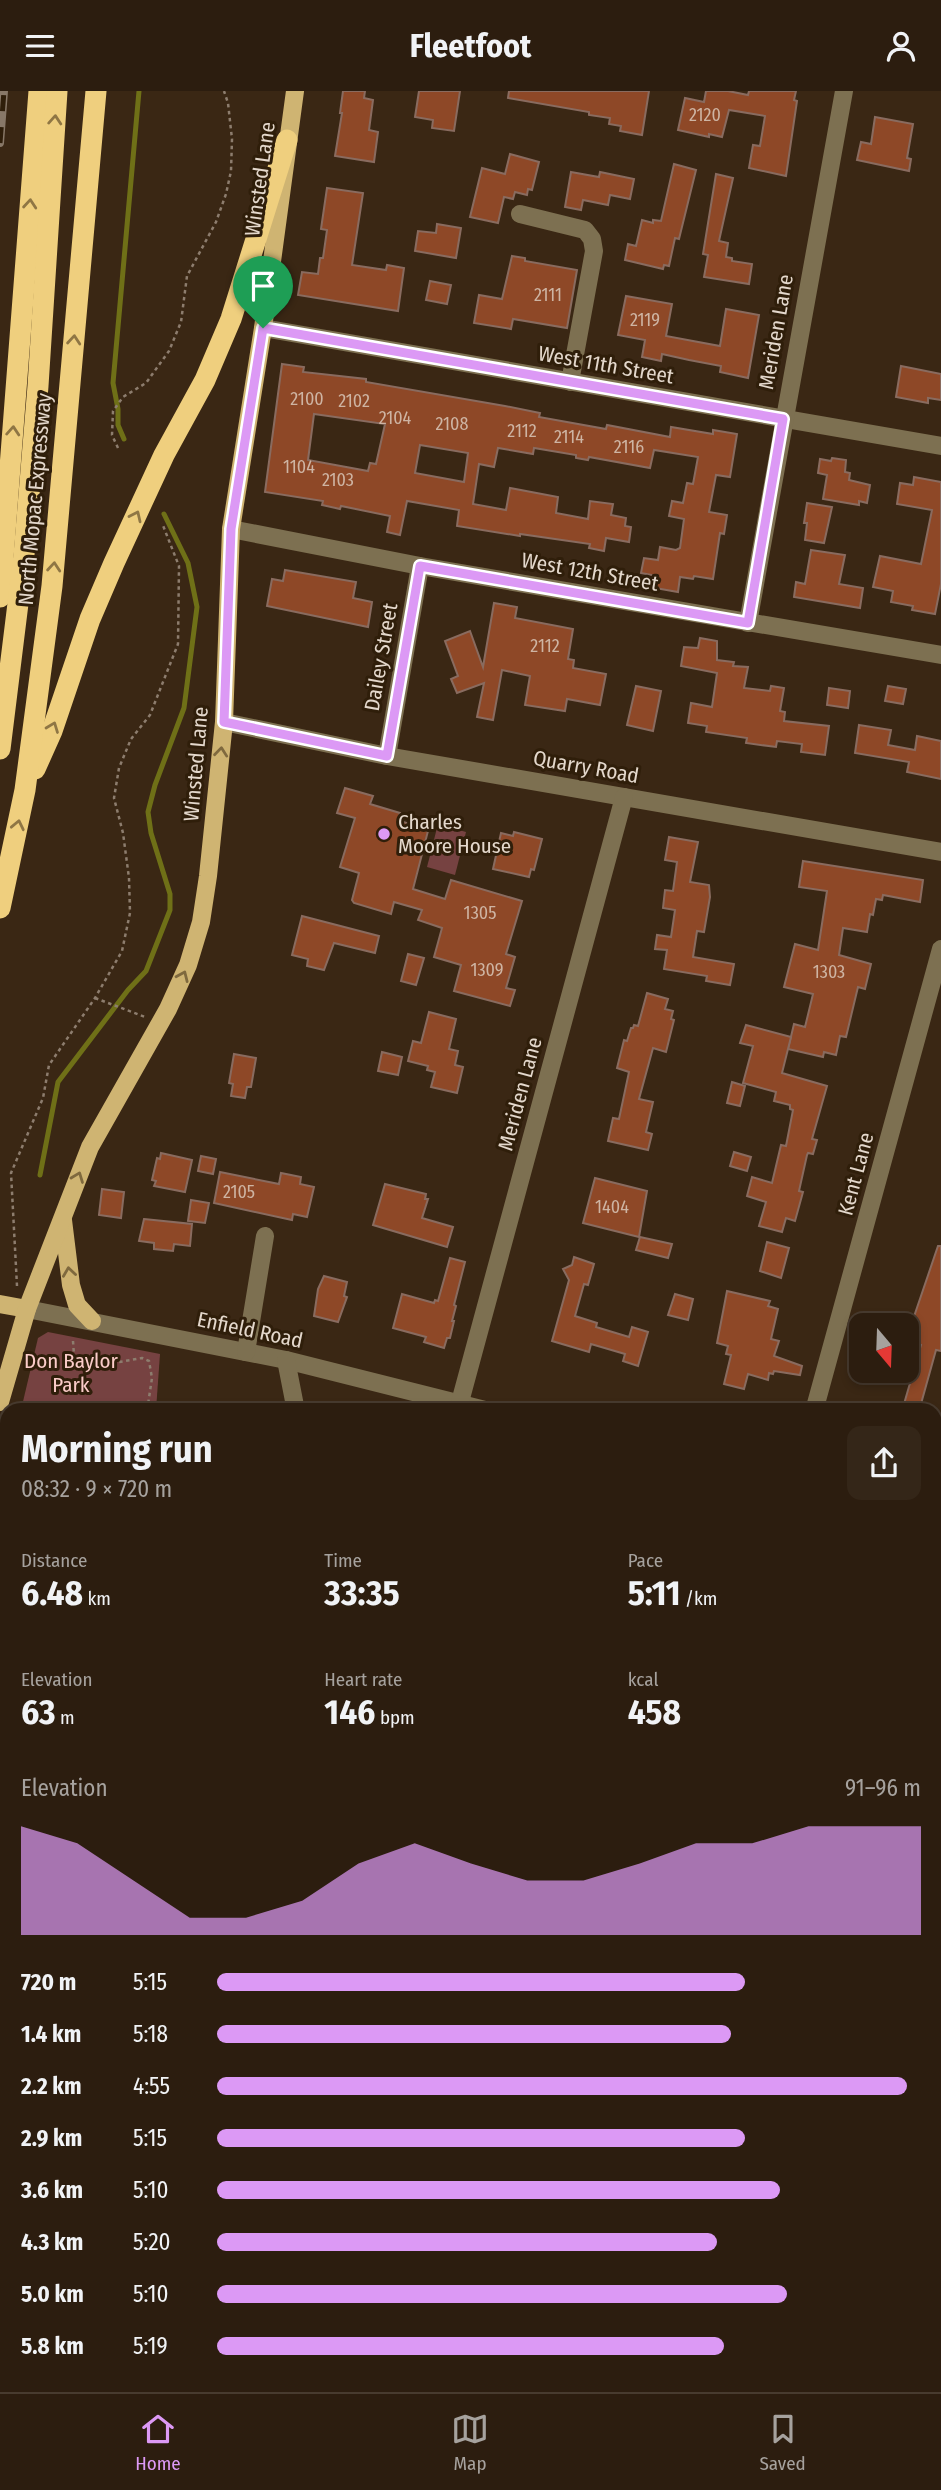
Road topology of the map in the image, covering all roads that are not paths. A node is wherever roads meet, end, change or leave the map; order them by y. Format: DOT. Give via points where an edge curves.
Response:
graph roads {
  1 [pos="39,91"];
  2 [pos="57,91"];
  3 [pos="96,91"];
  4 [pos="295,91"];
  5 [pos="844,91"];
  6 [pos="287,140"];
  7 [pos="520,214"];
  8 [pos="263,328"];
  9 [pos="570,382"];
  10 [pos="783,419"];
  11 [pos="941,446"];
  12 [pos="231,529"];
  13 [pos="420,566"];
  14 [pos="0,597"];
  15 [pos="748,623"];
  16 [pos="941,655"];
  17 [pos="224,722"];
  18 [pos="0,749"];
  19 [pos="387,756"];
  20 [pos="25,790"];
  21 [pos="624,797"];
  22 [pos="941,852"];
  23 [pos="0,908"];
  24 [pos="941,950"];
  25 [pos="63,1217"];
  26 [pos="265,1236"];
  27 [pos="0,1304"];
  28 [pos="27,1309"];
  29 [pos="92,1321"];
  30 [pos="246,1352"];
  31 [pos="286,1360"];
  32 [pos="0,1402"];
  33 [pos="460,1402"];
  34 [pos="294,1403"];
  35 [pos="463,1403"];
  36 [pos="816,1403"];
  14 -- 1 [label="highway, one-way"];
  18 -- 2 [label="highway, one-way" via="25,542"];
  20 -- 3 [label="highway, North Mopac Expressway, one-way" via="52,586"];
  4 -- 6 [label="main road, Winsted Lane"];
  5 -- 10 [label="street, Meriden Lane"];
  6 -- 8 [label="main road, Winsted Lane"];
  20 -- 6 [label="highway, one-way" via="52,731 114,563 231,319"];
  7 -- 9 [label="street" via="585,230 592,239 594,251"];
  8 -- 9 [label="street, West 11th Street"];
  8 -- 12 [label="main road, Winsted Lane"];
  9 -- 10 [label="street, West 11th Street"];
  10 -- 11 [label="street, West 11th Street"];
  10 -- 15 [label="street, Meriden Lane"];
  12 -- 13 [label="street, West 12th Street"];
  12 -- 17 [label="main road, Winsted Lane"];
  13 -- 15 [label="street, West 12th Street"];
  13 -- 19 [label="street, Dailey Street"];
  15 -- 16 [label="street, West 12th Street"];
  17 -- 19 [label="street, Quarry Road"];
  25 -- 17 [label="main road, Winsted Lane, one-way" via="90,1147 188,965 208,876"];
  19 -- 21 [label="street, Quarry Road"];
  23 -- 20 [label="highway, North Mopac Expressway, one-way"];
  21 -- 22 [label="street, Quarry Road"];
  21 -- 33 [label="street, Meriden Lane"];
  24 -- 36 [label="street, Kent Lane"];
  25 -- 28 [label="main road, Winsted Lane"];
  29 -- 25 [label="main road, one-way" via="77,1305 71,1285"];
  26 -- 30 [label="street"];
  27 -- 28 [label="main road, Enfield Road"];
  28 -- 29 [label="street, Enfield Road"];
  28 -- 32 [label="main road, Winsted Lane"];
  29 -- 30 [label="street, Enfield Road"];
  30 -- 31 [label="street, Enfield Road"];
  31 -- 33 [label="street, Enfield Road"];
  31 -- 34 [label="street"];
  33 -- 35 [label="street, Enfield Road"];
}
